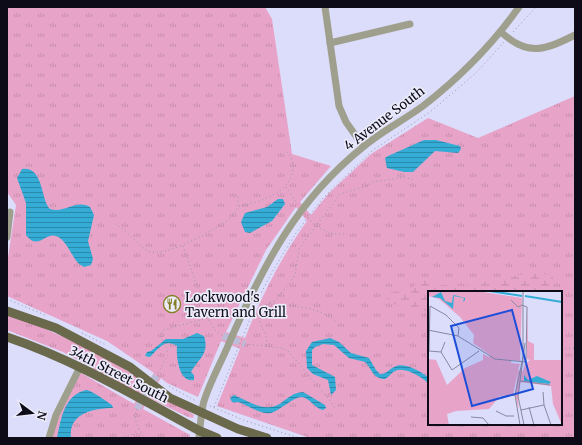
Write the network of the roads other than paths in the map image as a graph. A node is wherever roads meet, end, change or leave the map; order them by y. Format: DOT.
graph roads {
  1 [pos="325,7"];
  2 [pos="519,7"];
  3 [pos="410,24"];
  4 [pos="501,32"];
  5 [pos="575,35"];
  6 [pos="330,43"];
  7 [pos="363,146"];
  8 [pos="10,212"];
  9 [pos="7,237"];
  10 [pos="7,311"];
  11 [pos="7,337"];
  12 [pos="80,367"];
  13 [pos="202,413"];
  14 [pos="199,435"];
  15 [pos="49,438"];
  16 [pos="216,438"];
  17 [pos="267,438"];
  1 -- 6 [label="street"];
  2 -- 4 [label="street, 4 Avenue South"];
  3 -- 6 [label="street"];
  4 -- 5 [label="street"];
  4 -- 7 [label="street, 4 Avenue South"];
  6 -- 7 [label="street"];
  7 -- 13 [label="street, 4 Avenue South"];
  8 -- 9 [label="street"];
  10 -- 13 [label="main road, 34th Street South"];
  11 -- 12 [label="main road, 34th Street South"];
  12 -- 14 [label="main road, 34th Street South"];
  12 -- 15 [label="street"];
  13 -- 14 [label="street, 4 Avenue South"];
  13 -- 17 [label="main road, 34th Street South"];
  14 -- 16 [label="main road, 34th Street South"];
}
